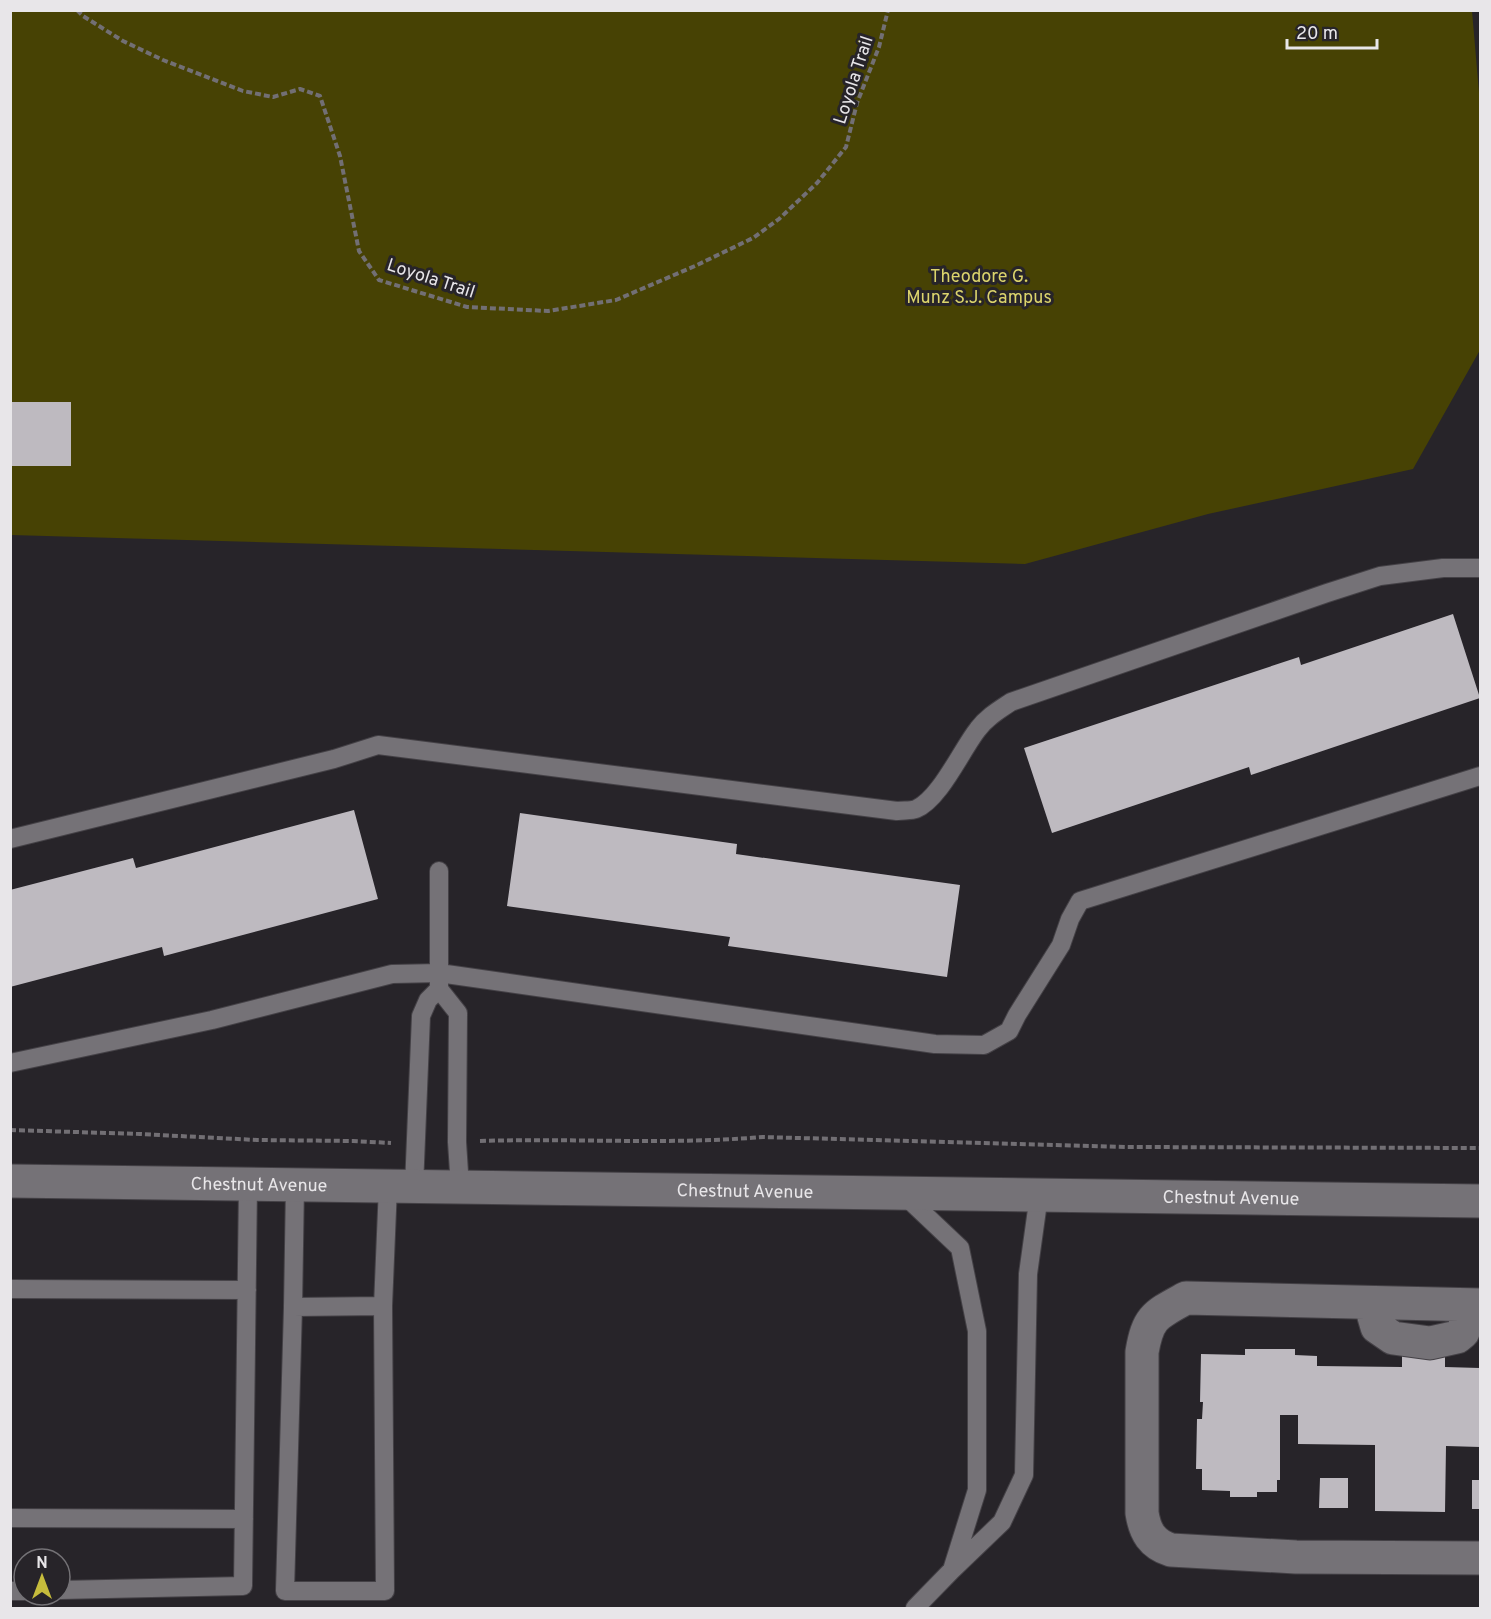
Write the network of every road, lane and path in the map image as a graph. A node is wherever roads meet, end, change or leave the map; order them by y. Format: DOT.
graph roads {
  1 [pos="77,10"];
  2 [pos="888,10"];
  3 [pos="1480,568"];
  4 [pos="1480,776"];
  5 [pos="10,839"];
  6 [pos="439,871"];
  7 [pos="439,981"];
  8 [pos="10,1063"];
  9 [pos="10,1130"];
  10 [pos="457,1142"];
  11 [pos="416,1145"];
  12 [pos="1480,1148"];
  13 [pos="10,1181"];
  14 [pos="248,1184"];
  15 [pos="295,1185"];
  16 [pos="401,1187"];
  17 [pos="460,1187"];
  18 [pos="902,1193"];
  19 [pos="1040,1195"];
  20 [pos="1480,1201"];
  21 [pos="10,1289"];
  22 [pos="247,1290"];
  23 [pos="1476,1305"];
  24 [pos="383,1306"];
  25 [pos="293,1307"];
  26 [pos="10,1518"];
  27 [pos="244,1519"];
  28 [pos="1480,1558"];
  29 [pos="952,1569"];
  30 [pos="72,1590"];
  31 [pos="915,1608"];
  1 -- 2 [label="path, Loyola Trail"];
  3 -- 5 [label="lane"];
  4 -- 7 [label="lane"];
  6 -- 7 [label="lane"];
  7 -- 8 [label="lane"];
  7 -- 10 [label="lane"];
  7 -- 11 [label="lane"];
  9 -- 11 [label="path"];
  10 -- 12 [label="path"];
  10 -- 17 [label="lane"];
  11 -- 16 [label="lane"];
  13 -- 14 [label="street, Chestnut Avenue"];
  14 -- 15 [label="street, Chestnut Avenue"];
  14 -- 22 [label="lane"];
  15 -- 16 [label="street, Chestnut Avenue"];
  15 -- 25 [label="lane"];
  16 -- 17 [label="street, Chestnut Avenue"];
  16 -- 24 [label="lane"];
  17 -- 18 [label="street, Chestnut Avenue"];
  18 -- 19 [label="street, Chestnut Avenue"];
  18 -- 29 [label="lane"];
  19 -- 20 [label="street, Chestnut Avenue"];
  19 -- 29 [label="lane"];
  21 -- 22 [label="lane"];
  22 -- 27 [label="lane"];
  23 -- 28 [label="street"];
  24 -- 25 [label="lane"];
  24 -- 25 [label="lane"];
  26 -- 27 [label="lane"];
  27 -- 30 [label="lane"];
  29 -- 31 [label="lane"];
}
